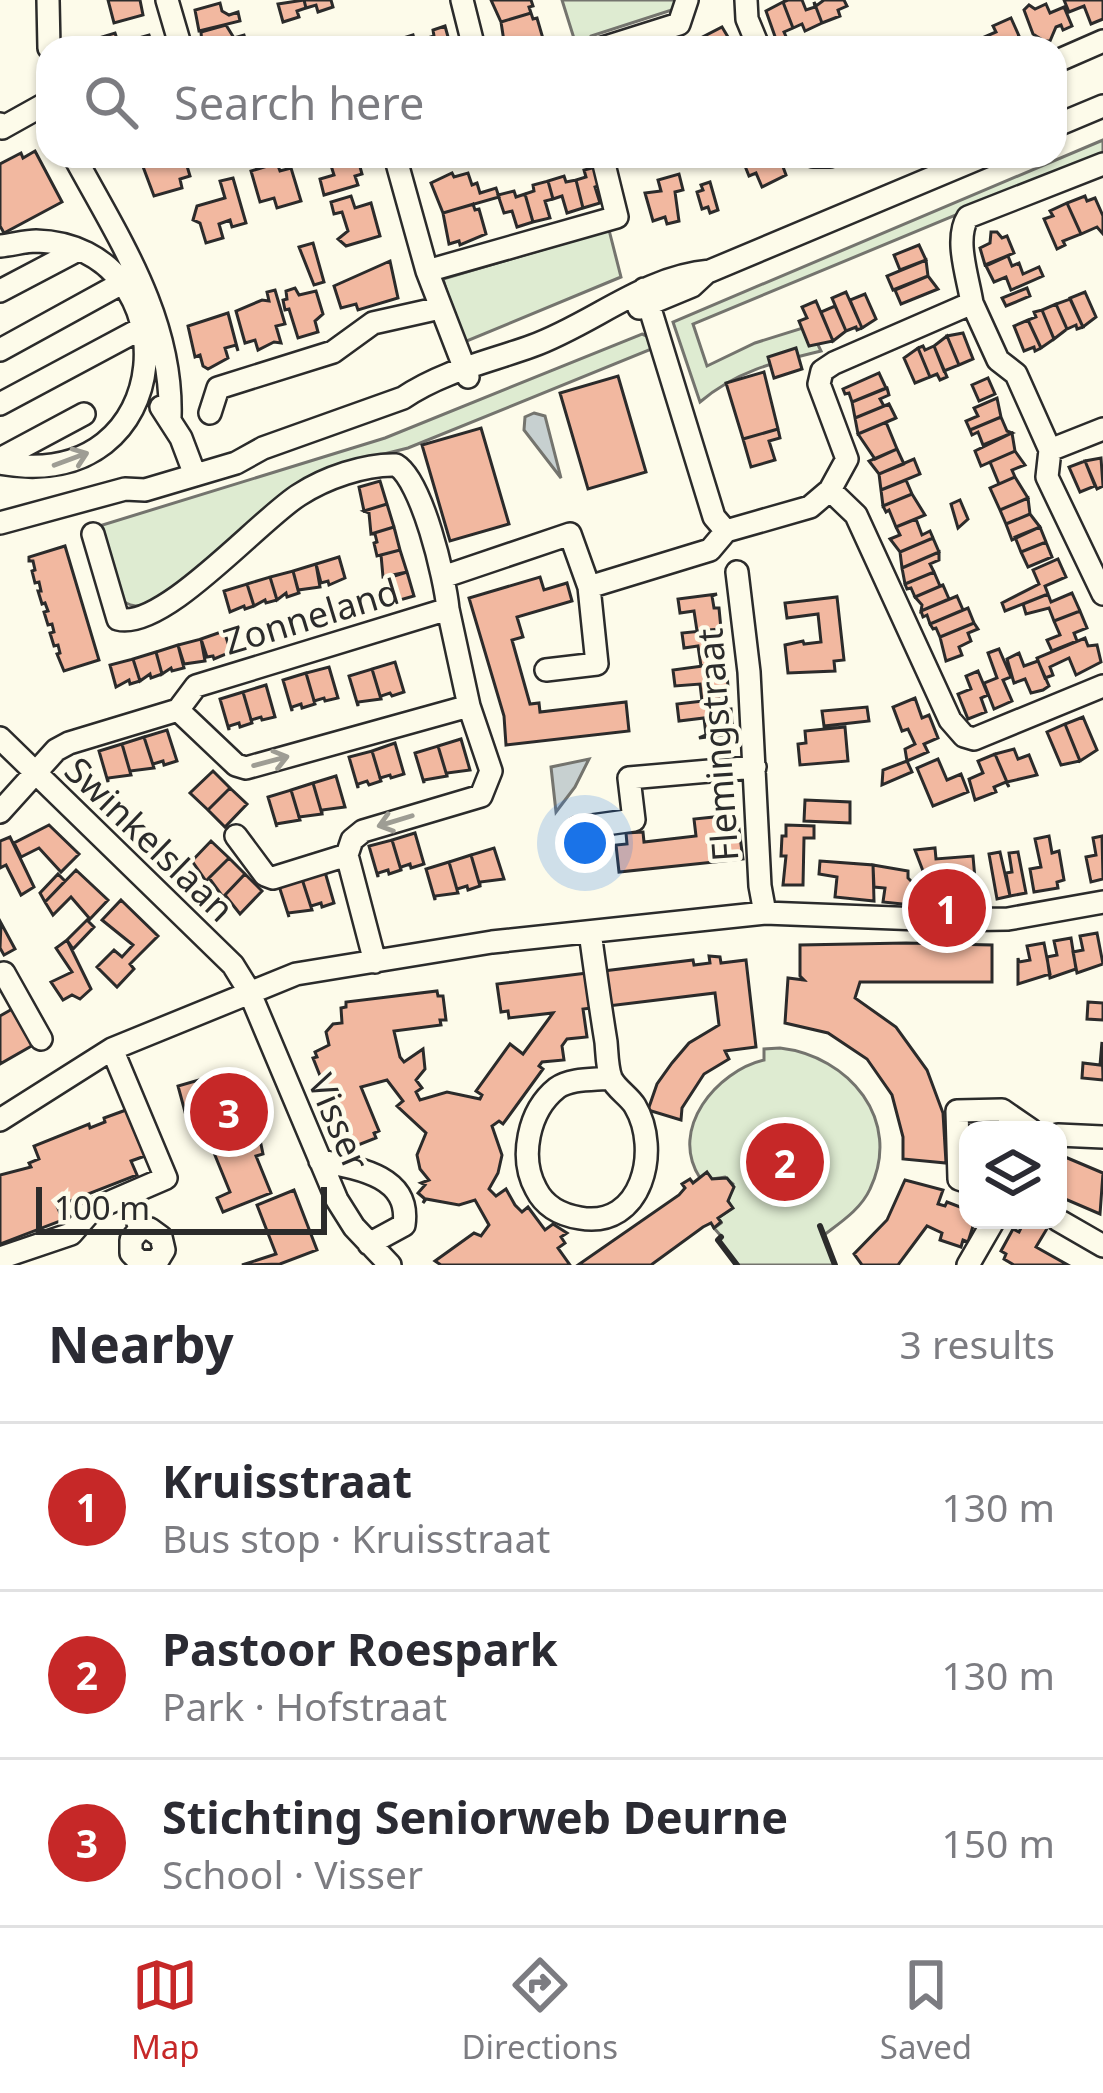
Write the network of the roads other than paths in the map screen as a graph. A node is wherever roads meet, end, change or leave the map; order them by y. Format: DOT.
graph roads {
  1 [pos="48,0"];
  2 [pos="167,0"];
  3 [pos="462,0"];
  4 [pos="687,0"];
  5 [pos="746,0"];
  6 [pos="49,36"];
  7 [pos="178,36"];
  8 [pos="471,36"];
  9 [pos="641,36"];
  10 [pos="754,36"];
  11 [pos="1103,41"];
  12 [pos="1067,57"];
  13 [pos="1103,106"];
  14 [pos="36,110"];
  15 [pos="1067,121"];
  16 [pos="0,124"];
  17 [pos="1103,164"];
  18 [pos="80,168"];
  19 [pos="398,168"];
  20 [pos="605,168"];
  21 [pos="955,168"];
  22 [pos="0,246"];
  23 [pos="78,250"];
  24 [pos="428,272"];
  25 [pos="122,283"];
  26 [pos="0,291"];
  27 [pos="647,297"];
  28 [pos="972,303"];
  29 [pos="440,308"];
  30 [pos="144,327"];
  31 [pos="0,350"];
  32 [pos="467,374"];
  33 [pos="142,387"];
  34 [pos="0,404"];
  35 [pos="210,413"];
  36 [pos="84,414"];
  37 [pos="170,417"];
  38 [pos="128,418"];
  39 [pos="1103,429"];
  40 [pos="1050,450"];
  41 [pos="0,461"];
  42 [pos="193,469"];
  43 [pos="830,490"];
  44 [pos="0,523"];
  45 [pos="726,532"];
  46 [pos="93,534"];
  47 [pos="737,572"];
  48 [pos="443,577"];
  49 [pos="589,587"];
  50 [pos="1103,594"];
  51 [pos="448,609"];
  52 [pos="546,670"];
  53 [pos="1103,686"];
  54 [pos="469,706"];
  55 [pos="178,710"];
  56 [pos="0,738"];
  57 [pos="754,767"];
  58 [pos="37,775"];
  59 [pos="0,812"];
  60 [pos="577,828"];
  61 [pos="236,836"];
  62 [pos="347,855"];
  63 [pos="1103,902"];
  64 [pos="766,914"];
  65 [pos="590,932"];
  66 [pos="375,962"];
  67 [pos="8,971"];
  68 [pos="249,991"];
  69 [pos="41,1039"];
  70 [pos="112,1048"];
  71 [pos="611,1078"];
  72 [pos="0,1120"];
  73 [pos="1017,1121"];
  74 [pos="1067,1135"];
  75 [pos="1103,1137"];
  76 [pos="320,1161"];
  77 [pos="959,1178"];
  78 [pos="129,1194"];
  79 [pos="1067,1225"];
  80 [pos="140,1229"];
  81 [pos="989,1229"];
  82 [pos="1103,1246"];
  83 [pos="374,1256"];
  84 [pos="0,1258"];
  85 [pos="968,1265"];
  1 -- 6 [label="street"];
  2 -- 7 [label="street"];
  3 -- 8 [label="street"];
  4 -- 9 [label="street"];
  5 -- 10 [label="street"];
  11 -- 12 [label="street"];
  13 -- 15 [label="street"];
  14 -- 16 [label="street"];
  17 -- 28 [label="street"];
  18 -- 37 [label="street"];
  19 -- 24 [label="street"];
  20 -- 24 [label="street"];
  21 -- 27 [label="street"];
  22 -- 23 [label="street"];
  23 -- 25 [label="street"];
  23 -- 26 [label="street"];
  24 -- 29 [label="street"];
  25 -- 30 [label="street"];
  25 -- 31 [label="street"];
  27 -- 32 [label="street"];
  27 -- 45 [label="street"];
  28 -- 40 [label="street"];
  28 -- 43 [label="street"];
  29 -- 32 [label="street"];
  29 -- 35 [label="street"];
  30 -- 33 [label="street"];
  30 -- 34 [label="street"];
  32 -- 42 [label="street"];
  33 -- 37 [label="street"];
  33 -- 38 [label="street"];
  36 -- 41 [label="street"];
  37 -- 38 [label="street"];
  37 -- 42 [label="street"];
  41 -- 38 [label="street, one-way"];
  39 -- 40 [label="street"];
  40 -- 50 [label="street"];
  42 -- 44 [label="street"];
  43 -- 45 [label="street"];
  43 -- 53 [label="street"];
  45 -- 49 [label="street"];
  46 -- 48 [label="street"];
  47 -- 57 [label="street, Flemingstraat"];
  48 -- 49 [label="street"];
  48 -- 51 [label="street"];
  49 -- 52 [label="street"];
  51 -- 54 [label="street, Zonneland"];
  51 -- 55 [label="street, Zonneland"];
  55 -- 54 [label="street, one-way"];
  54 -- 62 [label="street, Zonneland, one-way"];
  55 -- 58 [label="street, Zonneland"];
  56 -- 58 [label="street, Swinkelslaan"];
  57 -- 60 [label="street"];
  57 -- 64 [label="street, Flemingstraat"];
  58 -- 59 [label="street, Zonneland"];
  58 -- 68 [label="street, Swinkelslaan"];
  61 -- 62 [label="street, Zonneland"];
  62 -- 66 [label="street"];
  63 -- 64 [label="street"];
  64 -- 65 [label="street"];
  65 -- 66 [label="street"];
  65 -- 71 [label="street"];
  66 -- 68 [label="street"];
  67 -- 69 [label="street"];
  68 -- 70 [label="street"];
  68 -- 76 [label="street, Visser"];
  70 -- 72 [label="street"];
  70 -- 78 [label="street"];
  71 -- 71 [label="street"];
  73 -- 77 [label="street"];
  74 -- 75 [label="street"];
  76 -- 83 [label="street, Visser"];
  76 -- 83 [label="street"];
  78 -- 80 [label="street"];
  78 -- 84 [label="street"];
  79 -- 82 [label="street"];
  81 -- 85 [label="street"];
}
